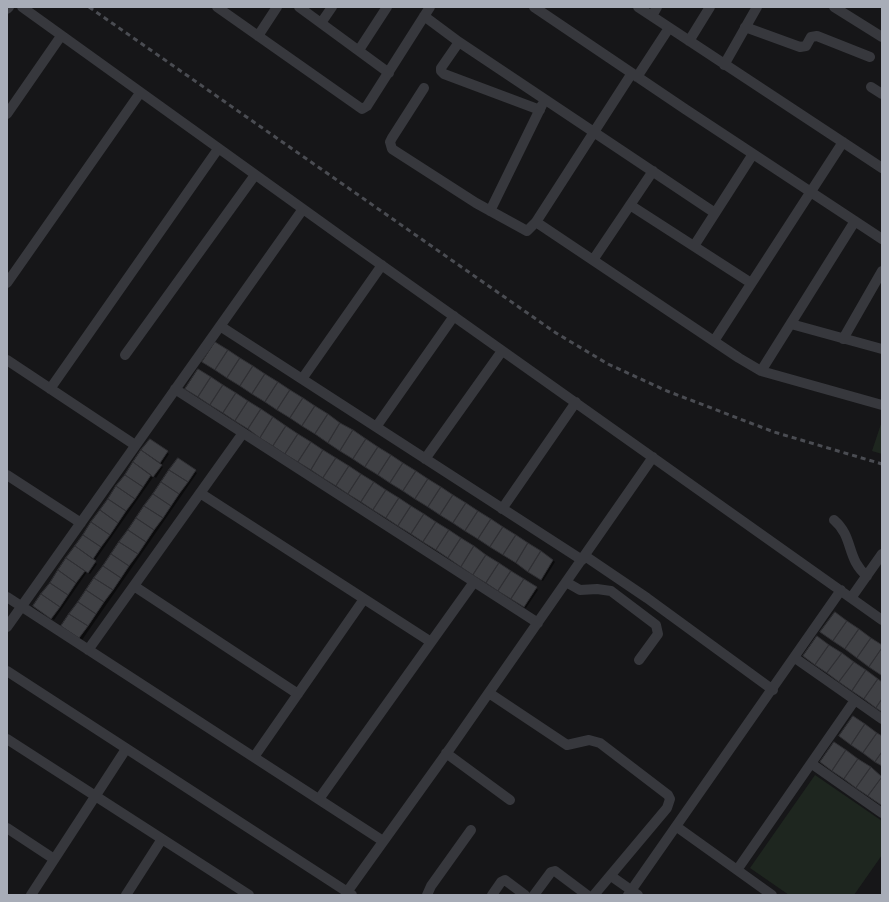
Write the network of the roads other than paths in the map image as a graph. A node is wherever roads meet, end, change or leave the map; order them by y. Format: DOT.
graph roads {
  1 [pos="22,7"];
  2 [pos="218,7"];
  3 [pos="277,7"];
  4 [pos="299,7"];
  5 [pos="332,7"];
  6 [pos="387,7"];
  7 [pos="430,7"];
  8 [pos="534,7"];
  9 [pos="638,7"];
  10 [pos="657,7"];
  11 [pos="710,7"];
  12 [pos="757,7"];
  13 [pos="834,7"];
  14 [pos="847,10"];
  15 [pos="424,16"];
  16 [pos="652,16"];
  17 [pos="321,23"];
  18 [pos="745,27"];
  19 [pos="669,28"];
  20 [pos="61,36"];
  21 [pos="258,36"];
  22 [pos="882,37"];
  23 [pos="689,41"];
  24 [pos="459,42"];
  25 [pos="358,50"];
  26 [pos="870,57"];
  27 [pos="724,65"];
  28 [pos="389,73"];
  29 [pos="634,75"];
  30 [pos="870,87"];
  31 [pos="424,88"];
  32 [pos="140,93"];
  33 [pos="882,94"];
  34 [pos="545,99"];
  35 [pos="540,110"];
  36 [pos="7,114"];
  37 [pos="594,132"];
  38 [pos="842,142"];
  39 [pos="218,149"];
  40 [pos="753,154"];
  41 [pos="882,168"];
  42 [pos="653,171"];
  43 [pos="254,174"];
  44 [pos="810,192"];
  45 [pos="630,204"];
  46 [pos="303,209"];
  47 [pos="490,211"];
  48 [pos="715,213"];
  49 [pos="855,221"];
  50 [pos="536,222"];
  51 [pos="882,239"];
  52 [pos="694,246"];
  53 [pos="593,260"];
  54 [pos="382,266"];
  55 [pos="882,271"];
  56 [pos="7,283"];
  57 [pos="751,284"];
  58 [pos="454,316"];
  59 [pos="790,324"];
  60 [pos="220,326"];
  61 [pos="843,339"];
  62 [pos="714,341"];
  63 [pos="882,349"];
  64 [pos="502,351"];
  65 [pos="125,355"];
  66 [pos="7,360"];
  67 [pos="761,371"];
  68 [pos="302,379"];
  69 [pos="50,389"];
  70 [pos="175,389"];
  71 [pos="576,402"];
  72 [pos="882,405"];
  73 [pos="376,427"];
  74 [pos="244,433"];
  75 [pos="135,445"];
  76 [pos="653,457"];
  77 [pos="425,459"];
  78 [pos="7,475"];
  79 [pos="200,494"];
  80 [pos="502,509"];
  81 [pos="834,520"];
  82 [pos="81,523"];
  83 [pos="882,554"];
  84 [pos="583,558"];
  85 [pos="867,576"];
  86 [pos="474,582"];
  87 [pos="566,582"];
  88 [pos="134,586"];
  89 [pos="841,590"];
  90 [pos="7,597"];
  91 [pos="851,598"];
  92 [pos="364,599"];
  93 [pos="21,607"];
  94 [pos="882,620"];
  95 [pos="538,623"];
  96 [pos="7,627"];
  97 [pos="431,642"];
  98 [pos="88,650"];
  99 [pos="795,658"];
  100 [pos="639,660"];
  101 [pos="7,671"];
  102 [pos="773,690"];
  103 [pos="489,692"];
  104 [pos="298,694"];
  105 [pos="855,700"];
  106 [pos="882,720"];
  107 [pos="7,738"];
  108 [pos="126,749"];
  109 [pos="446,753"];
  110 [pos="254,757"];
  111 [pos="812,764"];
  112 [pos="96,795"];
  113 [pos="319,800"];
  114 [pos="510,800"];
  115 [pos="882,813"];
  116 [pos="677,827"];
  117 [pos="7,828"];
  118 [pos="471,830"];
  119 [pos="162,839"];
  120 [pos="383,841"];
  121 [pos="54,860"];
  122 [pos="737,870"];
  123 [pos="611,876"];
  124 [pos="349,893"];
  125 [pos="633,894"];
  126 [pos="31,895"];
  127 [pos="126,895"];
  128 [pos="249,895"];
  129 [pos="427,895"];
  130 [pos="492,895"];
  131 [pos="525,895"];
  132 [pos="534,895"];
  133 [pos="587,895"];
  134 [pos="594,895"];
  135 [pos="772,895"];
  1 -- 20 [label="street"];
  2 -- 21 [label="street"];
  3 -- 21 [label="street"];
  4 -- 17 [label="street"];
  5 -- 17 [label="street"];
  6 -- 25 [label="street"];
  7 -- 15 [label="street"];
  8 -- 29 [label="street"];
  9 -- 16 [label="street"];
  10 -- 16 [label="street"];
  11 -- 23 [label="street"];
  12 -- 18 [label="street"];
  13 -- 14 [label="street"];
  14 -- 22 [label="street"];
  15 -- 24 [label="street"];
  15 -- 28 [label="street"];
  16 -- 19 [label="street"];
  17 -- 25 [label="street"];
  18 -- 26 [label="street"];
  18 -- 27 [label="street"];
  19 -- 23 [label="street"];
  19 -- 29 [label="street"];
  20 -- 32 [label="street"];
  20 -- 36 [label="street"];
  21 -- 28 [label="street"];
  23 -- 27 [label="street"];
  24 -- 34 [label="street"];
  24 -- 35 [label="street"];
  25 -- 28 [label="street"];
  27 -- 38 [label="street"];
  29 -- 37 [label="street"];
  29 -- 40 [label="street"];
  30 -- 33 [label="street"];
  31 -- 47 [label="street"];
  32 -- 39 [label="street"];
  32 -- 56 [label="street"];
  34 -- 35 [label="street"];
  34 -- 37 [label="street"];
  35 -- 47 [label="street"];
  37 -- 42 [label="street"];
  37 -- 50 [label="street"];
  38 -- 41 [label="street"];
  38 -- 44 [label="street"];
  39 -- 43 [label="street"];
  39 -- 69 [label="street"];
  40 -- 44 [label="street"];
  40 -- 48 [label="street"];
  42 -- 45 [label="street"];
  42 -- 48 [label="street"];
  43 -- 46 [label="street"];
  43 -- 65 [label="street"];
  44 -- 49 [label="street"];
  44 -- 57 [label="street"];
  45 -- 52 [label="street"];
  45 -- 53 [label="street"];
  46 -- 54 [label="street"];
  46 -- 60 [label="street"];
  47 -- 50 [label="street"];
  48 -- 52 [label="street"];
  49 -- 51 [label="street"];
  49 -- 59 [label="street"];
  50 -- 53 [label="street"];
  52 -- 57 [label="street"];
  53 -- 62 [label="street"];
  54 -- 58 [label="street"];
  54 -- 68 [label="street"];
  55 -- 61 [label="street"];
  57 -- 62 [label="street"];
  58 -- 64 [label="street"];
  58 -- 73 [label="street"];
  59 -- 61 [label="street"];
  59 -- 67 [label="street"];
  60 -- 68 [label="street"];
  60 -- 70 [label="street"];
  61 -- 63 [label="street"];
  62 -- 67 [label="street"];
  64 -- 71 [label="street"];
  64 -- 77 [label="street"];
  66 -- 69 [label="street"];
  67 -- 72 [label="street"];
  68 -- 73 [label="street"];
  69 -- 75 [label="street"];
  70 -- 74 [label="street"];
  70 -- 75 [label="street"];
  71 -- 76 [label="street"];
  71 -- 80 [label="street"];
  73 -- 77 [label="street"];
  74 -- 79 [label="street"];
  74 -- 86 [label="street"];
  75 -- 82 [label="street"];
  76 -- 84 [label="street"];
  76 -- 89 [label="street"];
  77 -- 80 [label="street"];
  78 -- 82 [label="street"];
  79 -- 88 [label="street"];
  79 -- 92 [label="street"];
  80 -- 84 [label="street"];
  81 -- 85 [label="street"];
  82 -- 93 [label="street"];
  83 -- 85 [label="street"];
  84 -- 87 [label="street"];
  84 -- 102 [label="street"];
  85 -- 91 [label="street"];
  86 -- 95 [label="street"];
  86 -- 97 [label="street"];
  87 -- 95 [label="street"];
  87 -- 100 [label="street"];
  88 -- 98 [label="street"];
  88 -- 104 [label="street"];
  89 -- 91 [label="street"];
  89 -- 99 [label="street"];
  90 -- 93 [label="street"];
  91 -- 94 [label="street"];
  92 -- 97 [label="street"];
  92 -- 104 [label="street"];
  93 -- 96 [label="street"];
  93 -- 98 [label="street"];
  95 -- 103 [label="street"];
  97 -- 113 [label="street"];
  98 -- 110 [label="street"];
  99 -- 102 [label="street"];
  99 -- 105 [label="street"];
  101 -- 108 [label="street"];
  102 -- 116 [label="street"];
  103 -- 109 [label="street"];
  103 -- 123 [label="street"];
  104 -- 110 [label="street"];
  105 -- 106 [label="street"];
  105 -- 111 [label="street"];
  107 -- 112 [label="street"];
  108 -- 112 [label="street"];
  108 -- 124 [label="street"];
  109 -- 114 [label="street"];
  109 -- 120 [label="street"];
  110 -- 113 [label="street"];
  111 -- 115 [label="street"];
  111 -- 122 [label="street"];
  112 -- 119 [label="street"];
  112 -- 121 [label="street"];
  113 -- 120 [label="street"];
  116 -- 122 [label="street"];
  116 -- 125 [label="street"];
  117 -- 121 [label="street"];
  118 -- 129 [label="street"];
  119 -- 127 [label="street"];
  119 -- 128 [label="street"];
  120 -- 124 [label="street"];
  121 -- 126 [label="street"];
  122 -- 135 [label="street"];
  123 -- 125 [label="street"];
  123 -- 134 [label="street"];
  130 -- 131 [label="street"];
  132 -- 133 [label="street"];
}
